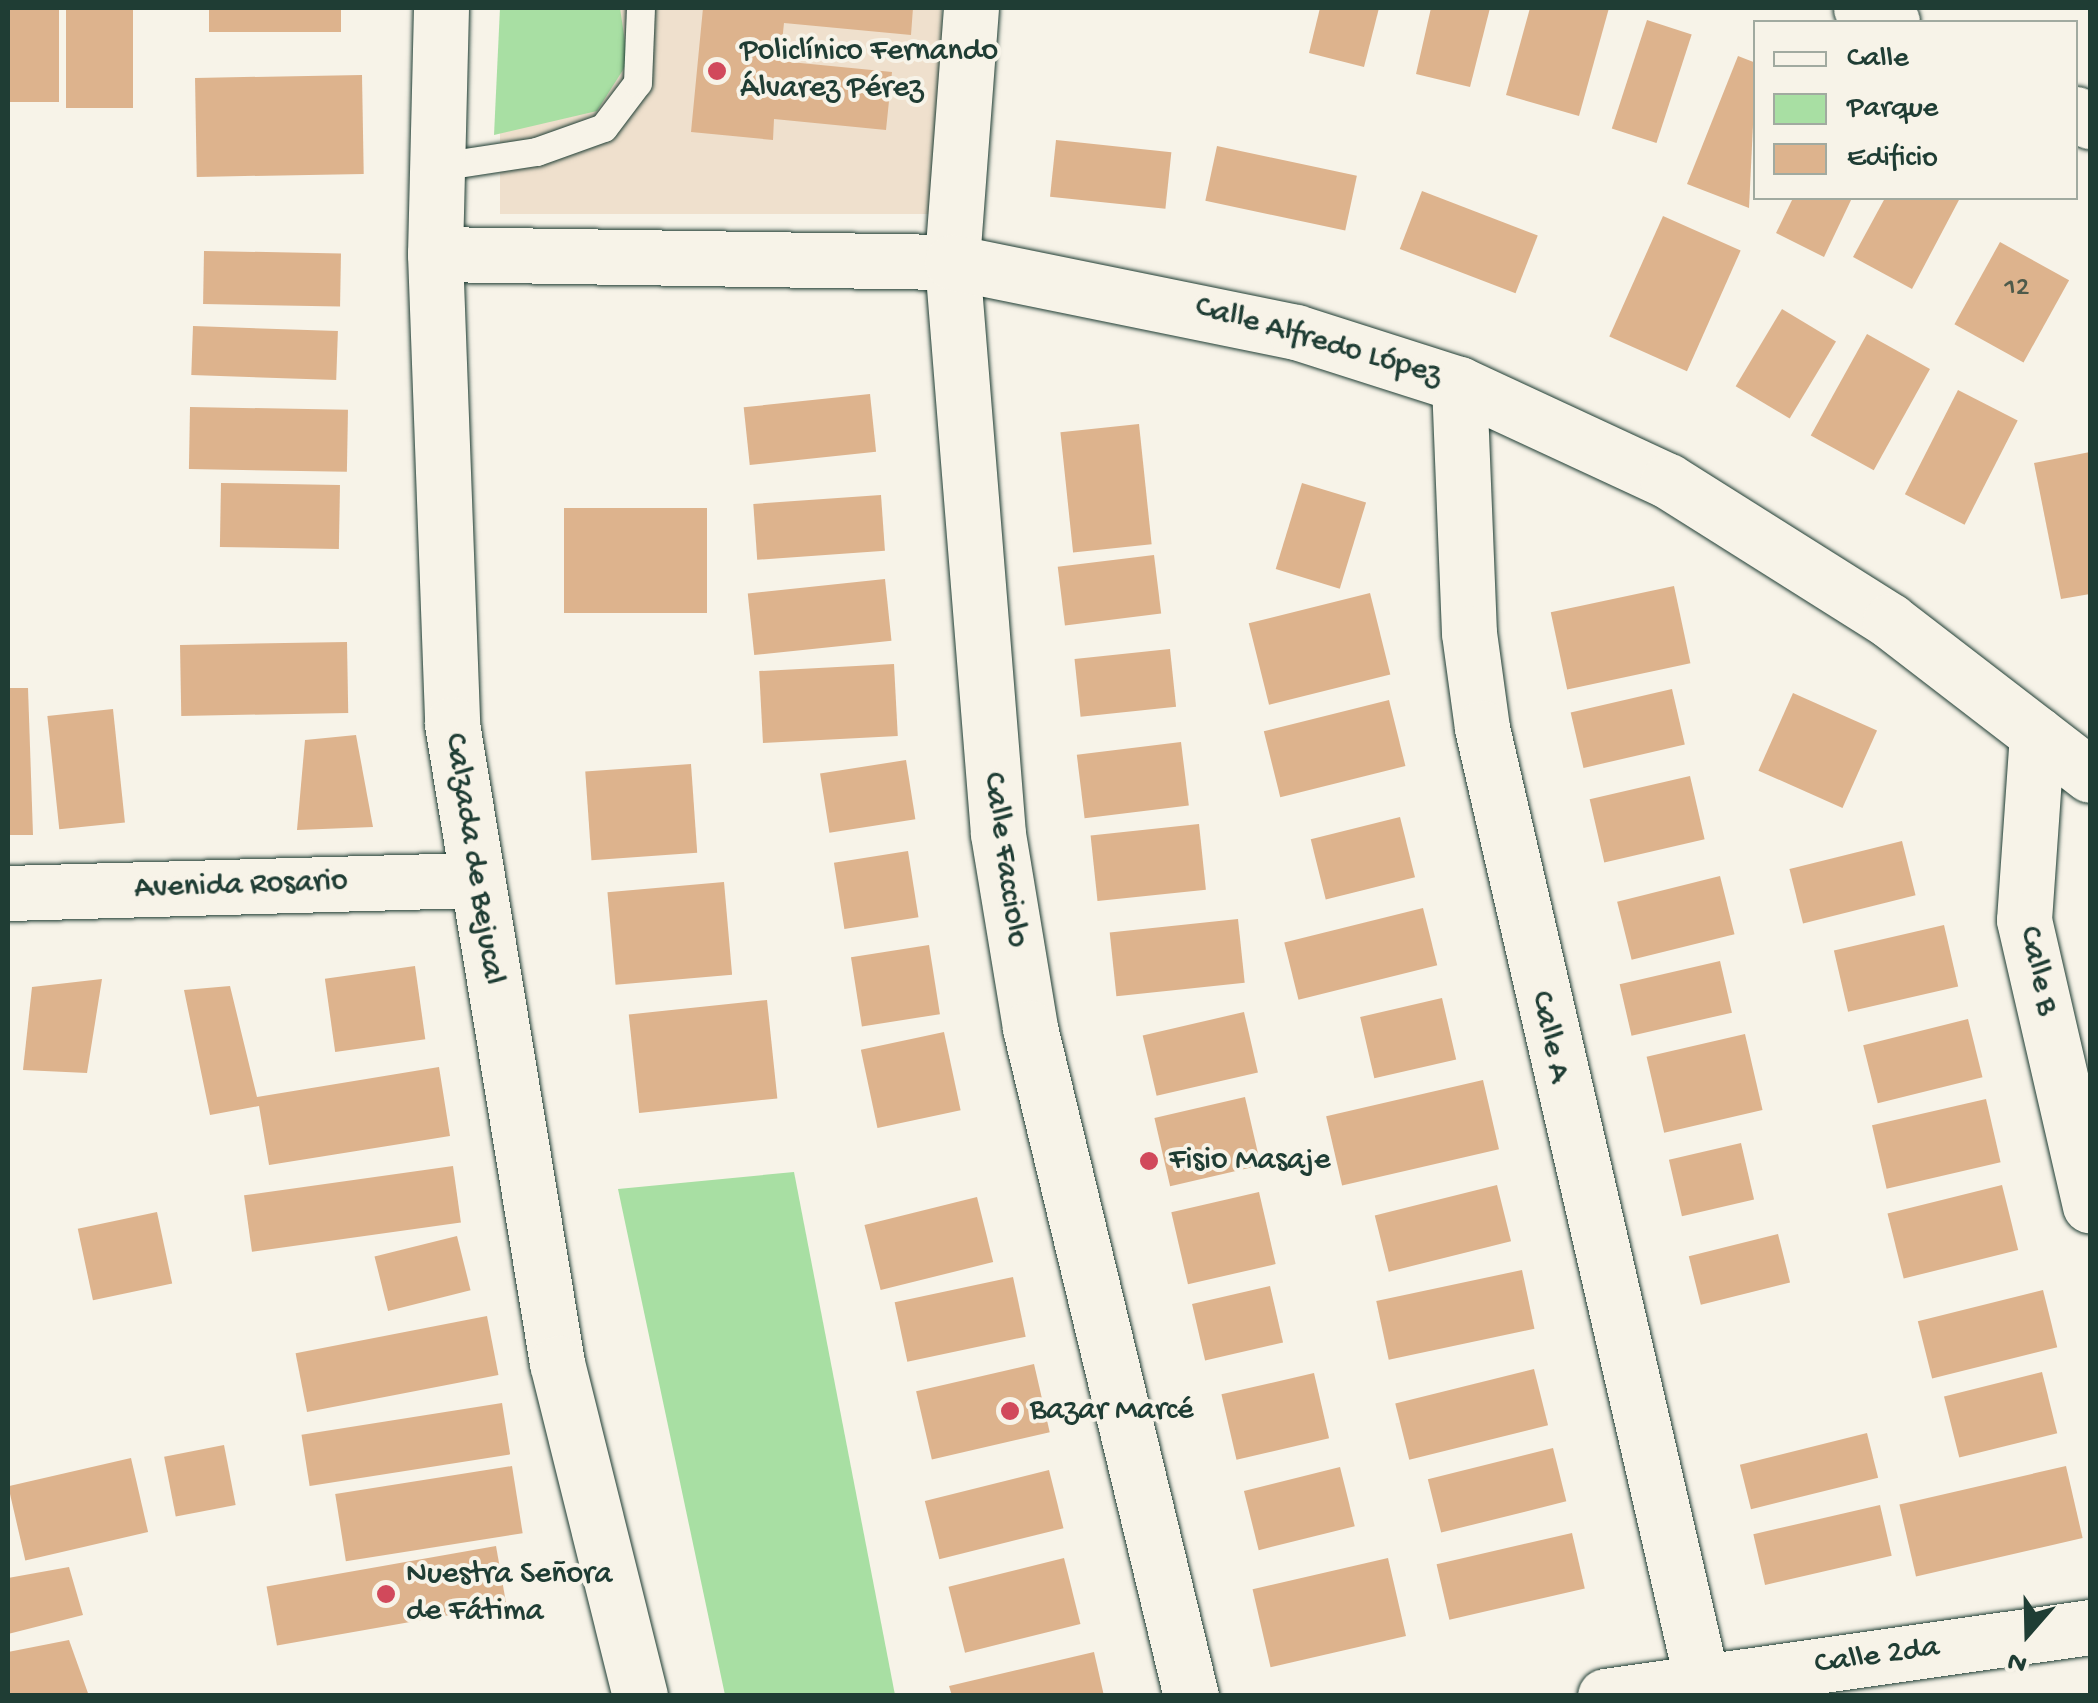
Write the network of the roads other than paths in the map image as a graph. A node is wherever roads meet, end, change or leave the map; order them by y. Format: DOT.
graph roads {
  1 [pos="441,8"];
  2 [pos="642,8"];
  3 [pos="971,8"];
  4 [pos="1862,8"];
  5 [pos="1888,20"];
  6 [pos="439,167"];
  7 [pos="435,254"];
  8 [pos="952,262"];
  9 [pos="1459,384"];
  10 [pos="2037,734"];
  11 [pos="2090,775"];
  12 [pos="474,880"];
  13 [pos="8,893"];
  14 [pos="2090,1205"];
  15 [pos="2090,1627"];
  16 [pos="1702,1682"];
  17 [pos="640,1696"];
  18 [pos="1191,1696"];
  19 [pos="1605,1696"];
  1 -- 6 [label="street, Calzada de Bejucal"];
  2 -- 6 [label="lane"];
  3 -- 8 [label="street, Calle Facciolo"];
  4 -- 5 [label="street"];
  6 -- 7 [label="street, Calzada de Bejucal"];
  7 -- 8 [label="street, Calle Alfredo López"];
  7 -- 12 [label="street, Calzada de Bejucal"];
  8 -- 9 [label="street, Calle Alfredo López"];
  8 -- 18 [label="street, Calle Facciolo"];
  9 -- 10 [label="street, Calle Alfredo López"];
  9 -- 16 [label="street, Calle A"];
  10 -- 11 [label="street, Calle Alfredo López"];
  10 -- 14 [label="street, Calle B"];
  12 -- 13 [label="street, Avenida Rosario"];
  12 -- 17 [label="street, Calzada de Bejucal"];
  15 -- 16 [label="street, Calle 2da"];
  16 -- 19 [label="street, Calle 2da"];
}
